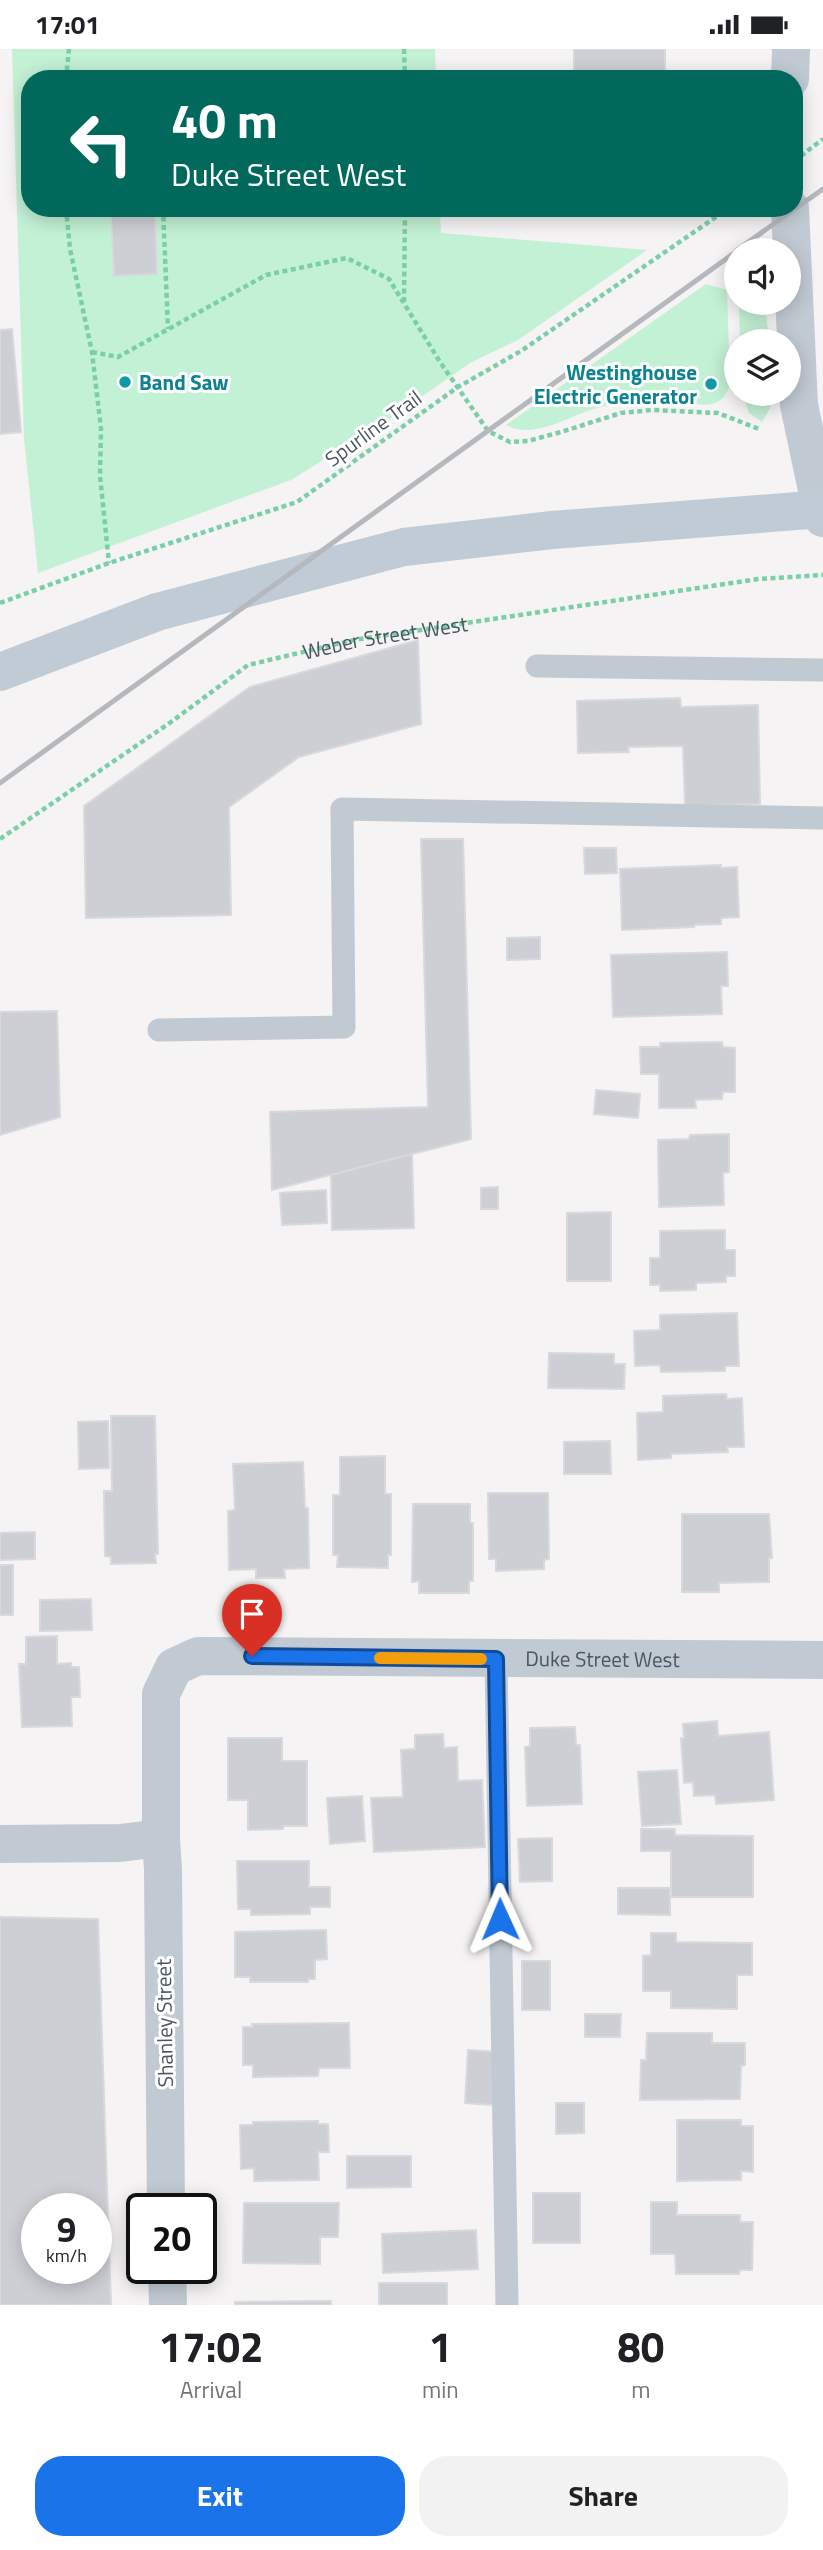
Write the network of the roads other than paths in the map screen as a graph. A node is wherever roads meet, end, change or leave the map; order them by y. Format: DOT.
graph roads {
  1 [pos="791,49"];
  2 [pos="790,70"];
  3 [pos="790,217"];
  4 [pos="823,512"];
  5 [pos="537,666"];
  6 [pos="823,670"];
  7 [pos="0,672"];
  8 [pos="823,818"];
  9 [pos="159,1030"];
  10 [pos="496,1659"];
  11 [pos="823,1660"];
  12 [pos="160,1837"];
  13 [pos="0,1844"];
  14 [pos="166,2193"];
  15 [pos="167,2284"];
  16 [pos="167,2305"];
  17 [pos="507,2305"];
  1 -- 2 [label="street"];
  3 -- 4 [label="street"];
  4 -- 7 [label="main road"];
  5 -- 6 [label="lane"];
  8 -- 9 [label="lane"];
  10 -- 11 [label="street, Duke Street West"];
  10 -- 12 [label="street, Duke Street West"];
  10 -- 17 [label="lane"];
  12 -- 13 [label="street"];
  12 -- 14 [label="street, Shanley Street"];
  15 -- 16 [label="street"];
}
